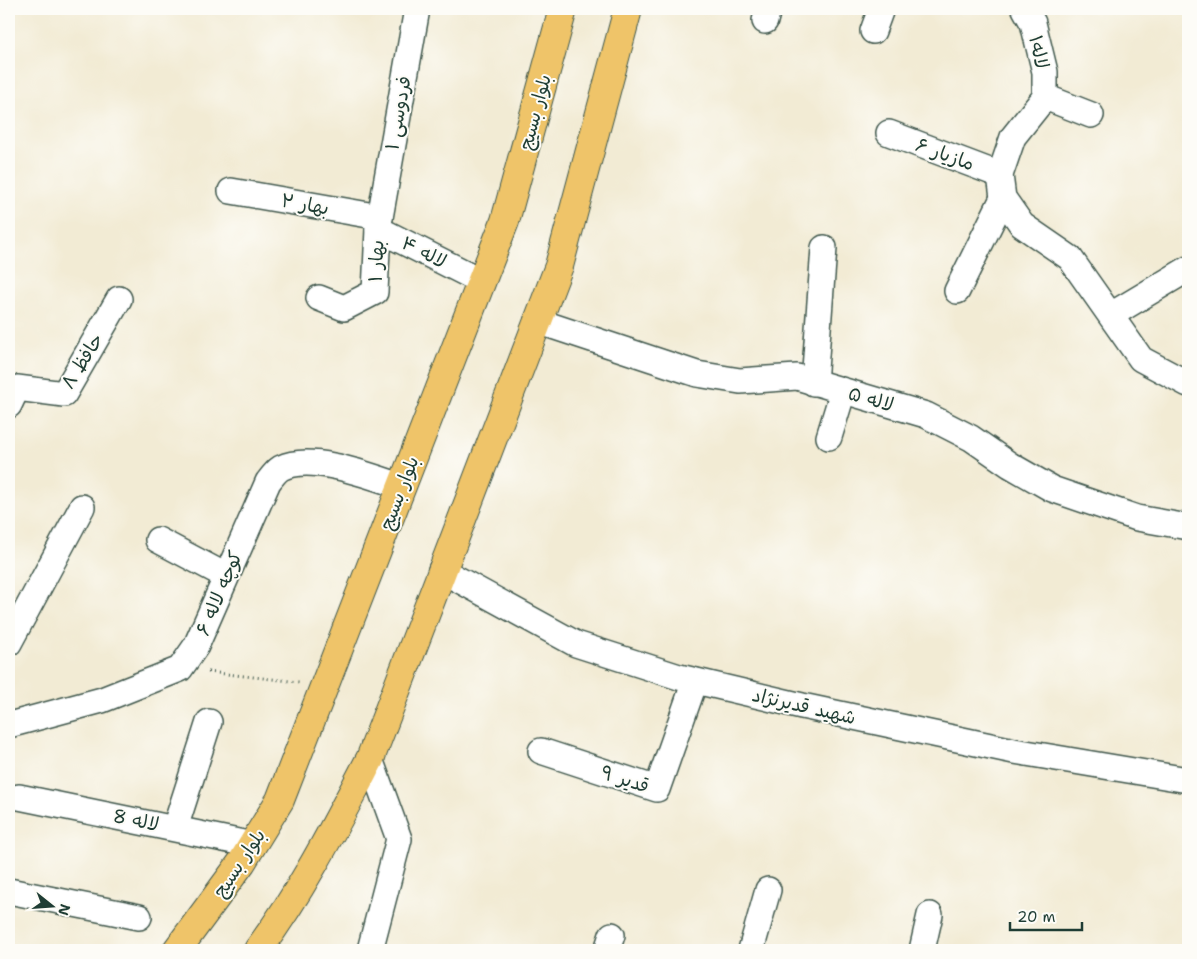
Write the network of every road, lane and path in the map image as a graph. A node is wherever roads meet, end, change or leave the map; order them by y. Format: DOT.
graph roads {
  1 [pos="417,9"];
  2 [pos="563,9"];
  3 [pos="1025,9"];
  4 [pos="630,13"];
  5 [pos="1045,97"];
  6 [pos="1091,115"];
  7 [pos="889,133"];
  8 [pos="1002,186"];
  9 [pos="231,191"];
  10 [pos="379,223"];
  11 [pos="824,248"];
  12 [pos="1188,269"];
  13 [pos="482,281"];
  14 [pos="957,291"];
  15 [pos="319,298"];
  16 [pos="119,300"];
  17 [pos="1111,315"];
  18 [pos="537,321"];
  19 [pos="814,383"];
  20 [pos="1188,384"];
  21 [pos="843,391"];
  22 [pos="9,404"];
  23 [pos="829,437"];
  24 [pos="401,486"];
  25 [pos="82,507"];
  26 [pos="1188,527"];
  27 [pos="158,540"];
  28 [pos="441,570"];
  29 [pos="226,576"];
  30 [pos="9,643"];
  31 [pos="180,668"];
  32 [pos="695,681"];
  33 [pos="324,685"];
  34 [pos="209,722"];
  35 [pos="9,725"];
  36 [pos="542,751"];
  37 [pos="370,759"];
  38 [pos="1188,780"];
  39 [pos="19,796"];
  40 [pos="175,828"];
  41 [pos="253,845"];
  42 [pos="768,890"];
  43 [pos="9,891"];
  44 [pos="930,915"];
  45 [pos="140,917"];
  46 [pos="177,950"];
  47 [pos="258,950"];
  48 [pos="370,950"];
  49 [pos="751,950"];
  50 [pos="922,950"];
  1 -- 10 [label="street, فردوسی ۱"];
  2 -- 13 [label="main road, بلوار بسیج"];
  3 -- 5 [label="street, لاله۱"];
  4 -- 18 [label="main road"];
  5 -- 6 [label="street"];
  5 -- 8 [label="street"];
  7 -- 8 [label="street, مازیار ۶"];
  8 -- 14 [label="street"];
  8 -- 17 [label="street"];
  9 -- 10 [label="street, بهار ۲"];
  10 -- 13 [label="street, لاله ۴"];
  10 -- 15 [label="street, بهار ۱"];
  11 -- 19 [label="street"];
  12 -- 17 [label="street"];
  13 -- 24 [label="main road, بلوار بسیج"];
  16 -- 22 [label="street, حافظ ۸"];
  17 -- 20 [label="street"];
  18 -- 19 [label="street, لاله ۵"];
  18 -- 28 [label="main road"];
  19 -- 21 [label="street, لاله ۵"];
  21 -- 23 [label="street"];
  21 -- 26 [label="street, لاله ۵"];
  24 -- 29 [label="street, کوچه لاله ۶"];
  24 -- 33 [label="main road, بلوار بسیج"];
  25 -- 30 [label="street"];
  27 -- 29 [label="street"];
  28 -- 32 [label="street, شهید قدیرنژاد"];
  28 -- 37 [label="main road"];
  29 -- 31 [label="street, کوچه لاله ۶"];
  31 -- 33 [label="path"];
  31 -- 35 [label="street"];
  32 -- 36 [label="street, قدیر ۹"];
  32 -- 38 [label="street, شهید قدیرنژاد"];
  33 -- 41 [label="main road, بلوار بسیج"];
  34 -- 40 [label="street"];
  37 -- 47 [label="main road"];
  37 -- 48 [label="street"];
  39 -- 40 [label="street, لاله 8"];
  40 -- 41 [label="street, لاله 8"];
  41 -- 46 [label="main road, بلوار بسیج"];
  42 -- 49 [label="street"];
  43 -- 45 [label="street"];
  44 -- 50 [label="street"];
}
